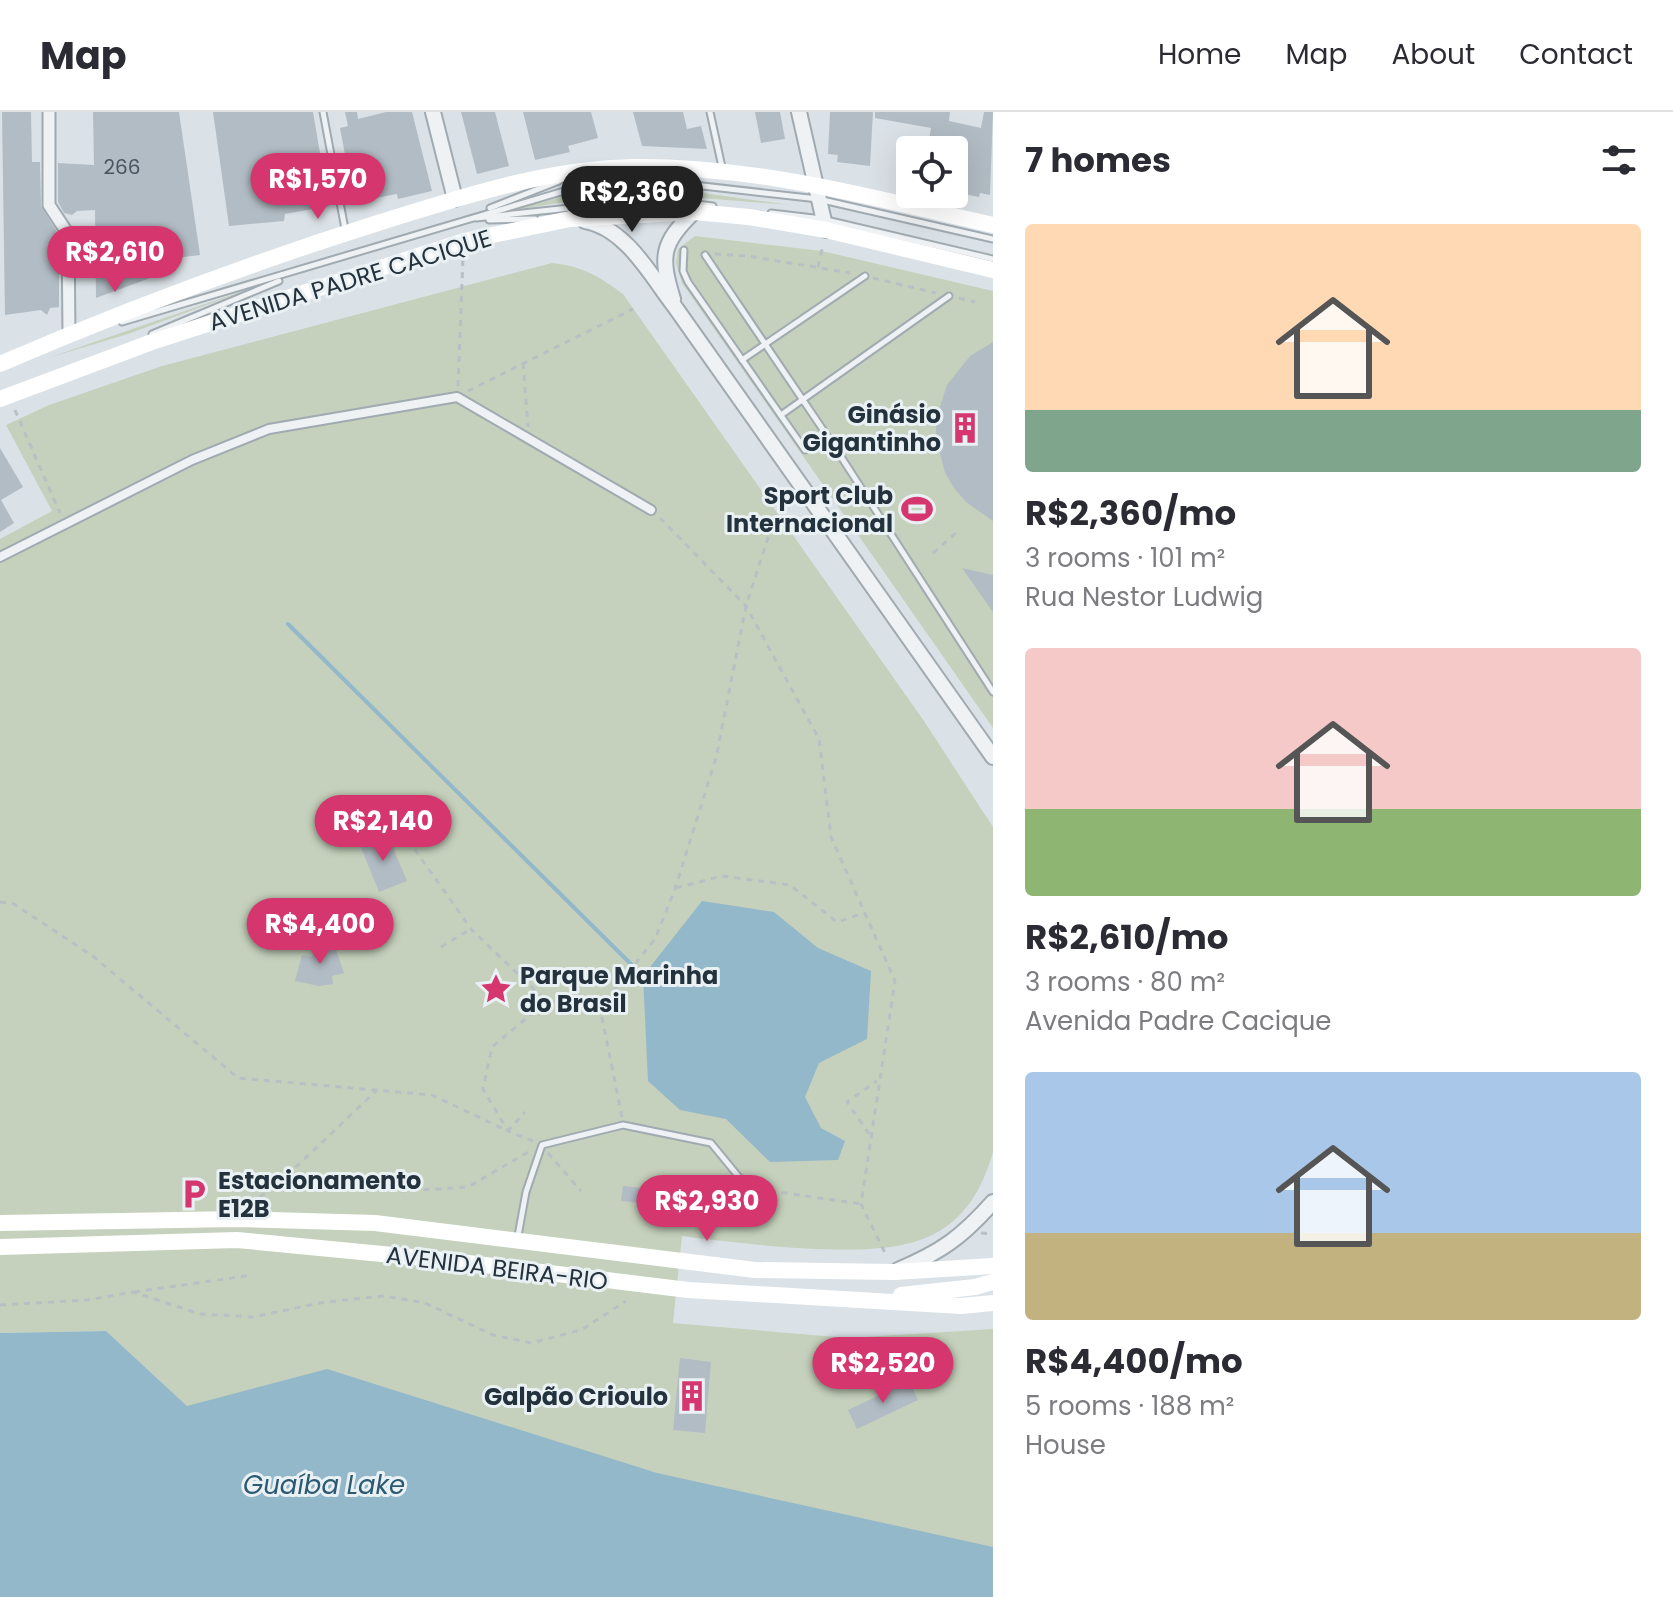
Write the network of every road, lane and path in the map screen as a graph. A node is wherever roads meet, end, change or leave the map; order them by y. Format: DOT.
graph roads {
  1 [pos="49,112"];
  2 [pos="323,112"];
  3 [pos="433,112"];
  4 [pos="710,112"];
  5 [pos="799,112"];
  6 [pos="723,172"];
  7 [pos="578,174"];
  8 [pos="816,191"];
  9 [pos="455,199"];
  10 [pos="694,212"];
  11 [pos="570,219"];
  12 [pos="460,221"];
  13 [pos="824,224"];
  14 [pos="993,225"];
  15 [pos="345,234"];
  16 [pos="993,239"];
  17 [pos="464,241"];
  18 [pos="684,250"];
  19 [pos="705,255"];
  20 [pos="993,259"];
  21 [pos="818,267"];
  22 [pos="993,270"];
  23 [pos="302,271"];
  24 [pos="865,276"];
  25 [pos="949,296"];
  26 [pos="975,302"];
  27 [pos="675,307"];
  28 [pos="633,309"];
  29 [pos="69,334"];
  30 [pos="52,342"];
  31 [pos="765,345"];
  32 [pos="742,360"];
  33 [pos="523,363"];
  34 [pos="0,364"];
  35 [pos="457,397"];
  36 [pos="3,398"];
  37 [pos="803,399"];
  38 [pos="781,415"];
  39 [pos="529,436"];
  40 [pos="805,450"];
  41 [pos="805,491"];
  42 [pos="651,510"];
  43 [pos="65,524"];
  44 [pos="957,532"];
  45 [pos="933,553"];
  46 [pos="0,557"];
  47 [pos="746,606"];
  48 [pos="993,692"];
  49 [pos="993,757"];
  50 [pos="394,820"];
  51 [pos="675,889"];
  52 [pos="0,902"];
  53 [pos="864,913"];
  54 [pos="471,929"];
  55 [pos="441,947"];
  56 [pos="547,1001"];
  57 [pos="600,1008"];
  58 [pos="877,1081"];
  59 [pos="377,1090"];
  60 [pos="525,1112"];
  61 [pos="623,1125"];
  62 [pos="508,1131"];
  63 [pos="869,1134"];
  64 [pos="542,1145"];
  65 [pos="278,1184"];
  66 [pos="748,1188"];
  67 [pos="581,1191"];
  68 [pos="993,1202"];
  69 [pos="861,1204"];
  70 [pos="707,1205"];
  71 [pos="238,1219"];
  72 [pos="0,1223"];
  73 [pos="517,1239"];
  74 [pos="0,1247"];
  75 [pos="993,1266"];
  76 [pos="894,1272"];
  77 [pos="253,1275"];
  78 [pos="993,1282"];
  79 [pos="133,1292"];
  80 [pos="626,1301"];
  81 [pos="852,1301"];
  82 [pos="993,1303"];
  83 [pos="0,1305"];
  1 -- 29 [label="street"];
  2 -- 15 [label="lane"];
  3 -- 9 [label="street"];
  4 -- 6 [label="lane"];
  5 -- 8 [label="street"];
  6 -- 7 [label="main road, AVENIDA PADRE CACIQUE"];
  6 -- 8 [label="main road, AVENIDA PADRE CACIQUE"];
  7 -- 9 [label="main road, AVENIDA PADRE CACIQUE"];
  7 -- 12 [label="lane"];
  8 -- 12 [label="lane"];
  8 -- 13 [label="street"];
  8 -- 14 [label="main road, AVENIDA PADRE CACIQUE"];
  8 -- 16 [label="lane"];
  9 -- 15 [label="main road, AVENIDA PADRE CACIQUE"];
  10 -- 11 [label="main road, AVENIDA PADRE CACIQUE"];
  10 -- 13 [label="main road, AVENIDA PADRE CACIQUE"];
  10 -- 27 [label="street"];
  11 -- 12 [label="lane"];
  11 -- 17 [label="main road, AVENIDA PADRE CACIQUE"];
  11 -- 27 [label="street"];
  12 -- 13 [label="lane"];
  12 -- 23 [label="lane"];
  13 -- 20 [label="lane"];
  13 -- 21 [label="path"];
  13 -- 22 [label="main road, AVENIDA PADRE CACIQUE"];
  15 -- 29 [label="main road, AVENIDA PADRE CACIQUE"];
  17 -- 35 [label="path"];
  17 -- 36 [label="main road, AVENIDA PADRE CACIQUE"];
  18 -- 32 [label="lane"];
  19 -- 21 [label="path"];
  19 -- 31 [label="lane"];
  21 -- 24 [label="path"];
  23 -- 30 [label="lane"];
  23 -- 36 [label="lane"];
  24 -- 25 [label="path"];
  24 -- 31 [label="lane"];
  25 -- 26 [label="path"];
  25 -- 37 [label="lane"];
  27 -- 41 [label="street"];
  28 -- 33 [label="path"];
  29 -- 30 [label="main road, AVENIDA PADRE CACIQUE"];
  30 -- 34 [label="main road, AVENIDA PADRE CACIQUE"];
  31 -- 32 [label="lane"];
  31 -- 37 [label="lane"];
  32 -- 38 [label="lane"];
  33 -- 35 [label="path"];
  33 -- 39 [label="path"];
  35 -- 39 [label="street"];
  35 -- 43 [label="street"];
  36 -- 43 [label="path"];
  37 -- 38 [label="lane"];
  37 -- 48 [label="lane"];
  38 -- 40 [label="lane"];
  39 -- 42 [label="street"];
  41 -- 47 [label="path"];
  41 -- 49 [label="street"];
  42 -- 47 [label="path"];
  43 -- 46 [label="street"];
  44 -- 45 [label="path"];
  47 -- 51 [label="path"];
  47 -- 53 [label="path"];
  50 -- 54 [label="path"];
  51 -- 53 [label="path"];
  51 -- 57 [label="path"];
  52 -- 59 [label="path"];
  53 -- 58 [label="path"];
  54 -- 55 [label="path"];
  54 -- 56 [label="path"];
  56 -- 57 [label="path"];
  56 -- 62 [label="path"];
  57 -- 61 [label="path"];
  58 -- 63 [label="path"];
  58 -- 63 [label="path"];
  59 -- 62 [label="path"];
  59 -- 65 [label="path"];
  60 -- 62 [label="path"];
  61 -- 64 [label="lane"];
  61 -- 66 [label="lane"];
  62 -- 64 [label="path"];
  63 -- 69 [label="path"];
  64 -- 65 [label="path"];
  64 -- 67 [label="path"];
  64 -- 73 [label="lane"];
  65 -- 71 [label="path"];
  66 -- 69 [label="path"];
  66 -- 70 [label="lane"];
  68 -- 76 [label="street"];
  69 -- 76 [label="path"];
  71 -- 72 [label="main road, AVENIDA BEIRA-RIO"];
  71 -- 73 [label="main road, AVENIDA BEIRA-RIO"];
  73 -- 76 [label="main road, AVENIDA BEIRA-RIO"];
  74 -- 81 [label="main road, AVENIDA BEIRA-RIO"];
  75 -- 76 [label="main road, AVENIDA BEIRA-RIO"];
  77 -- 79 [label="path"];
  78 -- 81 [label="main road"];
  79 -- 80 [label="path"];
  79 -- 83 [label="path"];
  81 -- 82 [label="main road, AVENIDA BEIRA-RIO"];
}
